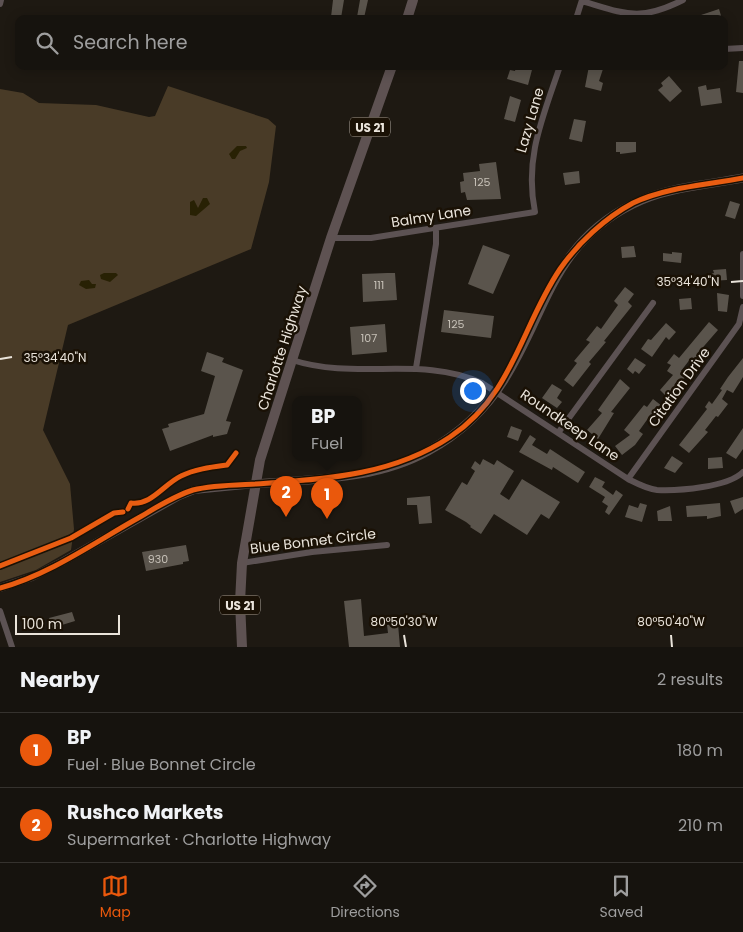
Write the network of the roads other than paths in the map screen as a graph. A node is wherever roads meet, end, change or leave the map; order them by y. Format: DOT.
graph roads {
  1 [pos="2,0"];
  2 [pos="413,0"];
  3 [pos="582,0"];
  4 [pos="683,0"];
  5 [pos="0,4"];
  6 [pos="408,15"];
  7 [pos="577,15"];
  8 [pos="743,48"];
  9 [pos="728,50"];
  10 [pos="391,70"];
  11 [pos="559,70"];
  12 [pos="743,178"];
  13 [pos="535,212"];
  14 [pos="436,228"];
  15 [pos="331,238"];
  16 [pos="743,254"];
  17 [pos="742,269"];
  18 [pos="743,296"];
  19 [pos="653,303"];
  20 [pos="743,307"];
  21 [pos="292,360"];
  22 [pos="416,368"];
  23 [pos="496,392"];
  24 [pos="558,433"];
  25 [pos="743,472"];
  26 [pos="628,480"];
  27 [pos="255,484"];
  28 [pos="387,545"];
  29 [pos="242,563"];
  30 [pos="0,588"];
  31 [pos="0,611"];
  32 [pos="12,647"];
  33 [pos="242,647"];
  1 -- 5 [label="street"];
  2 -- 6 [label="main road"];
  3 -- 4 [label="street"];
  3 -- 7 [label="street"];
  8 -- 9 [label="street"];
  10 -- 15 [label="main road, Charlotte Highway / US 21"];
  11 -- 13 [label="street, Lazy Lane"];
  12 -- 23 [label="main road"];
  13 -- 14 [label="street, Balmy Lane"];
  14 -- 15 [label="street, Balmy Lane"];
  14 -- 22 [label="street"];
  15 -- 21 [label="main road, Charlotte Highway / US 21"];
  16 -- 17 [label="street"];
  17 -- 18 [label="street"];
  19 -- 24 [label="street"];
  20 -- 26 [label="street, Citation Drive"];
  21 -- 22 [label="street, Roundkeep Lane"];
  21 -- 27 [label="main road, Charlotte Highway / US 21"];
  22 -- 23 [label="street, Roundkeep Lane"];
  23 -- 24 [label="street, Roundkeep Lane"];
  23 -- 27 [label="main road"];
  24 -- 26 [label="street, Roundkeep Lane"];
  25 -- 26 [label="street, Roundkeep Lane"];
  27 -- 29 [label="main road, Charlotte Highway / US 21"];
  27 -- 30 [label="street"];
  28 -- 29 [label="street, Blue Bonnet Circle"];
  29 -- 33 [label="main road, Charlotte Highway / US 21"];
  31 -- 32 [label="street"];
}
